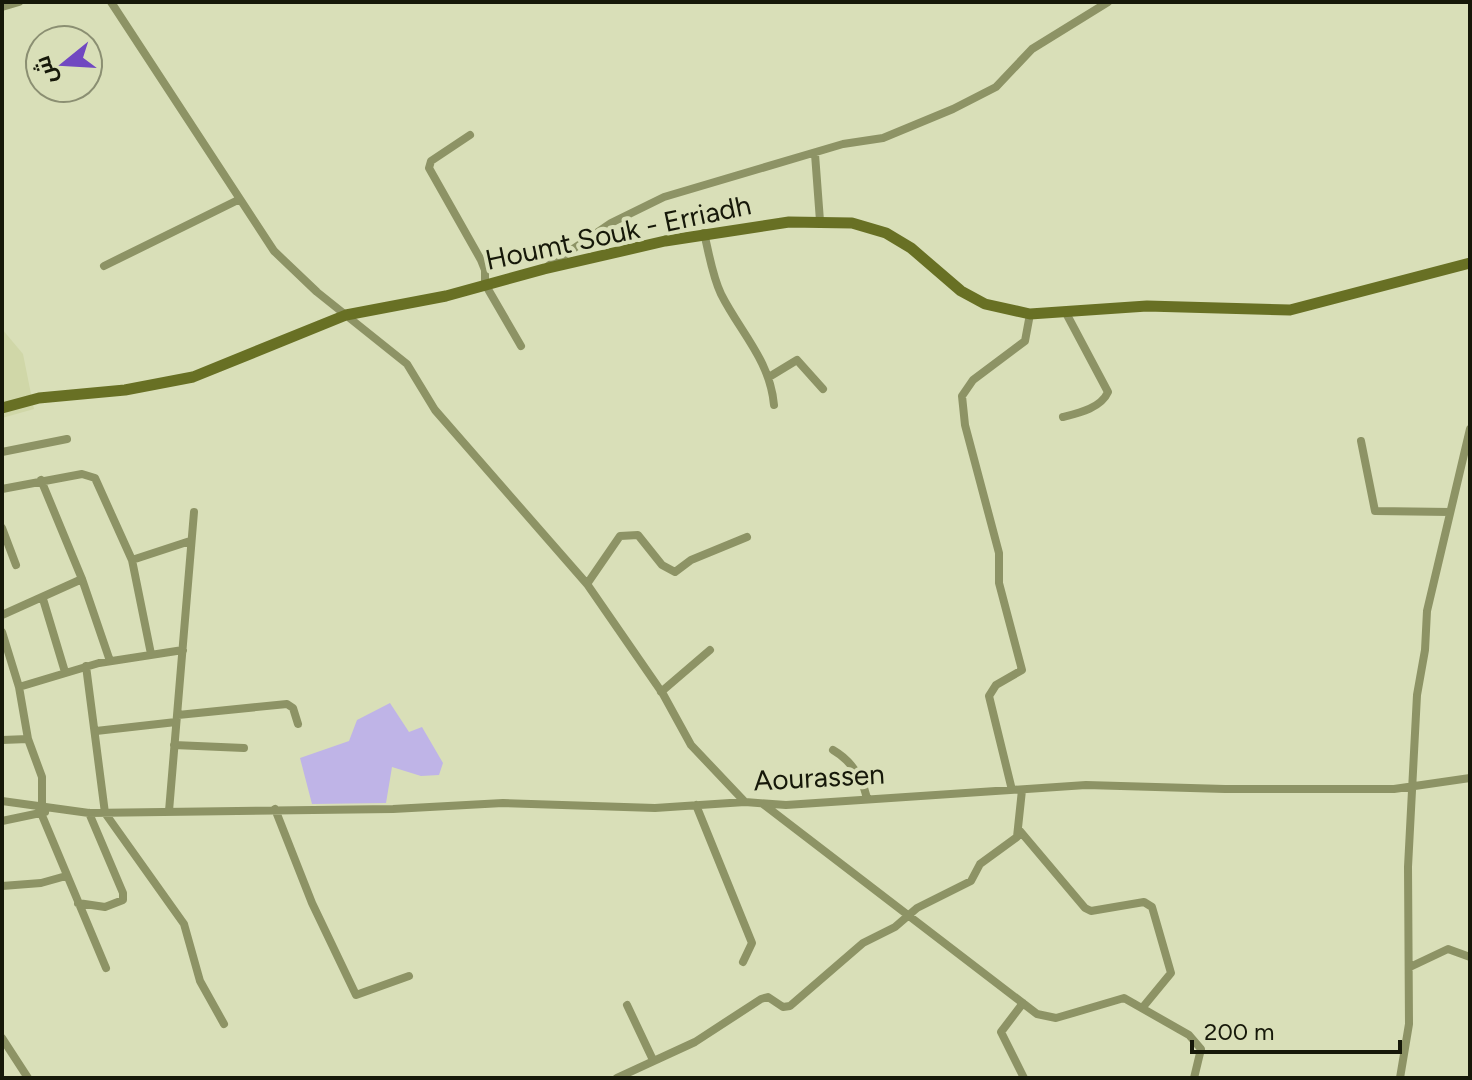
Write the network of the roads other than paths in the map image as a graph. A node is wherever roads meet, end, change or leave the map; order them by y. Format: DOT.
graph roads {
  1 [pos="19,2"];
  2 [pos="111,2"];
  3 [pos="1108,2"];
  4 [pos="2,7"];
  5 [pos="470,135"];
  6 [pos="815,154"];
  7 [pos="240,199"];
  8 [pos="820,221"];
  9 [pos="704,233"];
  10 [pos="1470,263"];
  11 [pos="104,266"];
  12 [pos="544,269"];
  13 [pos="485,284"];
  14 [pos="1066,313"];
  15 [pos="1030,314"];
  16 [pos="346,315"];
  17 [pos="521,346"];
  18 [pos="769,377"];
  19 [pos="823,389"];
  20 [pos="774,405"];
  21 [pos="2,408"];
  22 [pos="1063,417"];
  23 [pos="1470,429"];
  24 [pos="67,439"];
  25 [pos="1361,441"];
  26 [pos="2,452"];
  27 [pos="41,480"];
  28 [pos="2,489"];
  29 [pos="194,512"];
  30 [pos="1450,512"];
  31 [pos="2,528"];
  32 [pos="747,537"];
  33 [pos="190,541"];
  34 [pos="132,560"];
  35 [pos="16,565"];
  36 [pos="82,579"];
  37 [pos="587,584"];
  38 [pos="43,599"];
  39 [pos="2,615"];
  40 [pos="2,632"];
  41 [pos="183,650"];
  42 [pos="710,650"];
  43 [pos="151,654"];
  44 [pos="5,655"];
  45 [pos="110,661"];
  46 [pos="86,666"];
  47 [pos="65,672"];
  48 [pos="19,687"];
  49 [pos="661,692"];
  50 [pos="177,719"];
  51 [pos="298,724"];
  52 [pos="96,731"];
  53 [pos="28,739"];
  54 [pos="2,740"];
  55 [pos="174,745"];
  56 [pos="244,748"];
  57 [pos="833,750"];
  58 [pos="1470,778"];
  59 [pos="1411,788"];
  60 [pos="1017,790"];
  61 [pos="867,798"];
  62 [pos="5,802"];
  63 [pos="745,802"];
  64 [pos="762,803"];
  65 [pos="696,805"];
  66 [pos="275,809"];
  67 [pos="41,810"];
  68 [pos="169,811"];
  69 [pos="89,813"];
  70 [pos="105,813"];
  71 [pos="5,821"];
  72 [pos="1020,831"];
  73 [pos="66,876"];
  74 [pos="2,886"];
  75 [pos="78,903"];
  76 [pos="911,914"];
  77 [pos="1470,957"];
  78 [pos="743,962"];
  79 [pos="1410,967"];
  80 [pos="106,968"];
  81 [pos="409,976"];
  82 [pos="1023,1003"];
  83 [pos="627,1005"];
  84 [pos="1143,1007"];
  85 [pos="224,1024"];
  86 [pos="2,1038"];
  87 [pos="653,1060"];
  88 [pos="28,1078"];
  89 [pos="617,1078"];
  90 [pos="1024,1078"];
  91 [pos="1194,1078"];
  92 [pos="1400,1078"];
  1 -- 4 [label="street"];
  2 -- 7 [label="street"];
  3 -- 6 [label="street"];
  5 -- 13 [label="street"];
  6 -- 8 [label="street"];
  6 -- 12 [label="street"];
  7 -- 11 [label="street"];
  7 -- 16 [label="street"];
  8 -- 9 [label="street, Houmt Souk - Erriadh"];
  8 -- 15 [label="street, Houmt Souk - Erriadh"];
  9 -- 12 [label="street, Houmt Souk - Erriadh"];
  9 -- 18 [label="street"];
  10 -- 14 [label="street, Houmt Souk - Erriadh"];
  12 -- 13 [label="street, Houmt Souk - Erriadh"];
  13 -- 16 [label="street, Houmt Souk - Erriadh"];
  13 -- 17 [label="street"];
  14 -- 15 [label="street, Houmt Souk - Erriadh"];
  14 -- 22 [label="street"];
  15 -- 60 [label="street"];
  16 -- 21 [label="street, Houmt Souk - Erriadh"];
  16 -- 37 [label="street"];
  18 -- 19 [label="street"];
  18 -- 20 [label="street"];
  23 -- 30 [label="street"];
  24 -- 26 [label="street"];
  25 -- 30 [label="street"];
  27 -- 28 [label="street"];
  27 -- 34 [label="street"];
  27 -- 36 [label="street"];
  29 -- 33 [label="street"];
  30 -- 59 [label="street"];
  31 -- 35 [label="street"];
  32 -- 37 [label="street"];
  33 -- 34 [label="street"];
  33 -- 41 [label="street"];
  34 -- 43 [label="street"];
  36 -- 38 [label="street"];
  36 -- 45 [label="street"];
  37 -- 49 [label="street"];
  38 -- 39 [label="street"];
  38 -- 47 [label="street"];
  40 -- 44 [label="street"];
  41 -- 43 [label="street"];
  41 -- 50 [label="street"];
  42 -- 49 [label="street"];
  43 -- 45 [label="street"];
  44 -- 48 [label="street"];
  45 -- 46 [label="street"];
  46 -- 47 [label="street"];
  46 -- 52 [label="street"];
  47 -- 48 [label="street"];
  48 -- 53 [label="street"];
  49 -- 63 [label="street"];
  50 -- 51 [label="street"];
  50 -- 52 [label="street"];
  50 -- 55 [label="street"];
  52 -- 70 [label="street"];
  53 -- 54 [label="street"];
  53 -- 67 [label="street"];
  55 -- 56 [label="street"];
  55 -- 68 [label="street"];
  57 -- 61 [label="street"];
  58 -- 59 [label="street, Aourassen"];
  59 -- 60 [label="street, Aourassen"];
  59 -- 79 [label="street"];
  60 -- 61 [label="street, Aourassen"];
  60 -- 72 [label="street"];
  61 -- 64 [label="street, Aourassen"];
  62 -- 67 [label="street"];
  62 -- 71 [label="street"];
  63 -- 64 [label="street, Aourassen"];
  63 -- 65 [label="street, Aourassen"];
  64 -- 76 [label="street"];
  65 -- 66 [label="street, Aourassen"];
  65 -- 78 [label="street"];
  66 -- 68 [label="street, Aourassen"];
  66 -- 81 [label="street"];
  67 -- 69 [label="street, Aourassen"];
  67 -- 71 [label="street, Aourassen"];
  67 -- 73 [label="street"];
  68 -- 70 [label="street, Aourassen"];
  69 -- 70 [label="street, Aourassen"];
  69 -- 75 [label="street"];
  70 -- 85 [label="street"];
  72 -- 76 [label="street"];
  72 -- 84 [label="street"];
  73 -- 74 [label="street"];
  73 -- 75 [label="street"];
  75 -- 80 [label="street"];
  76 -- 82 [label="street"];
  76 -- 87 [label="street"];
  77 -- 79 [label="street"];
  79 -- 92 [label="street"];
  82 -- 84 [label="street"];
  82 -- 90 [label="street"];
  83 -- 87 [label="street"];
  84 -- 91 [label="street"];
  86 -- 88 [label="street"];
  87 -- 89 [label="street"];
}
